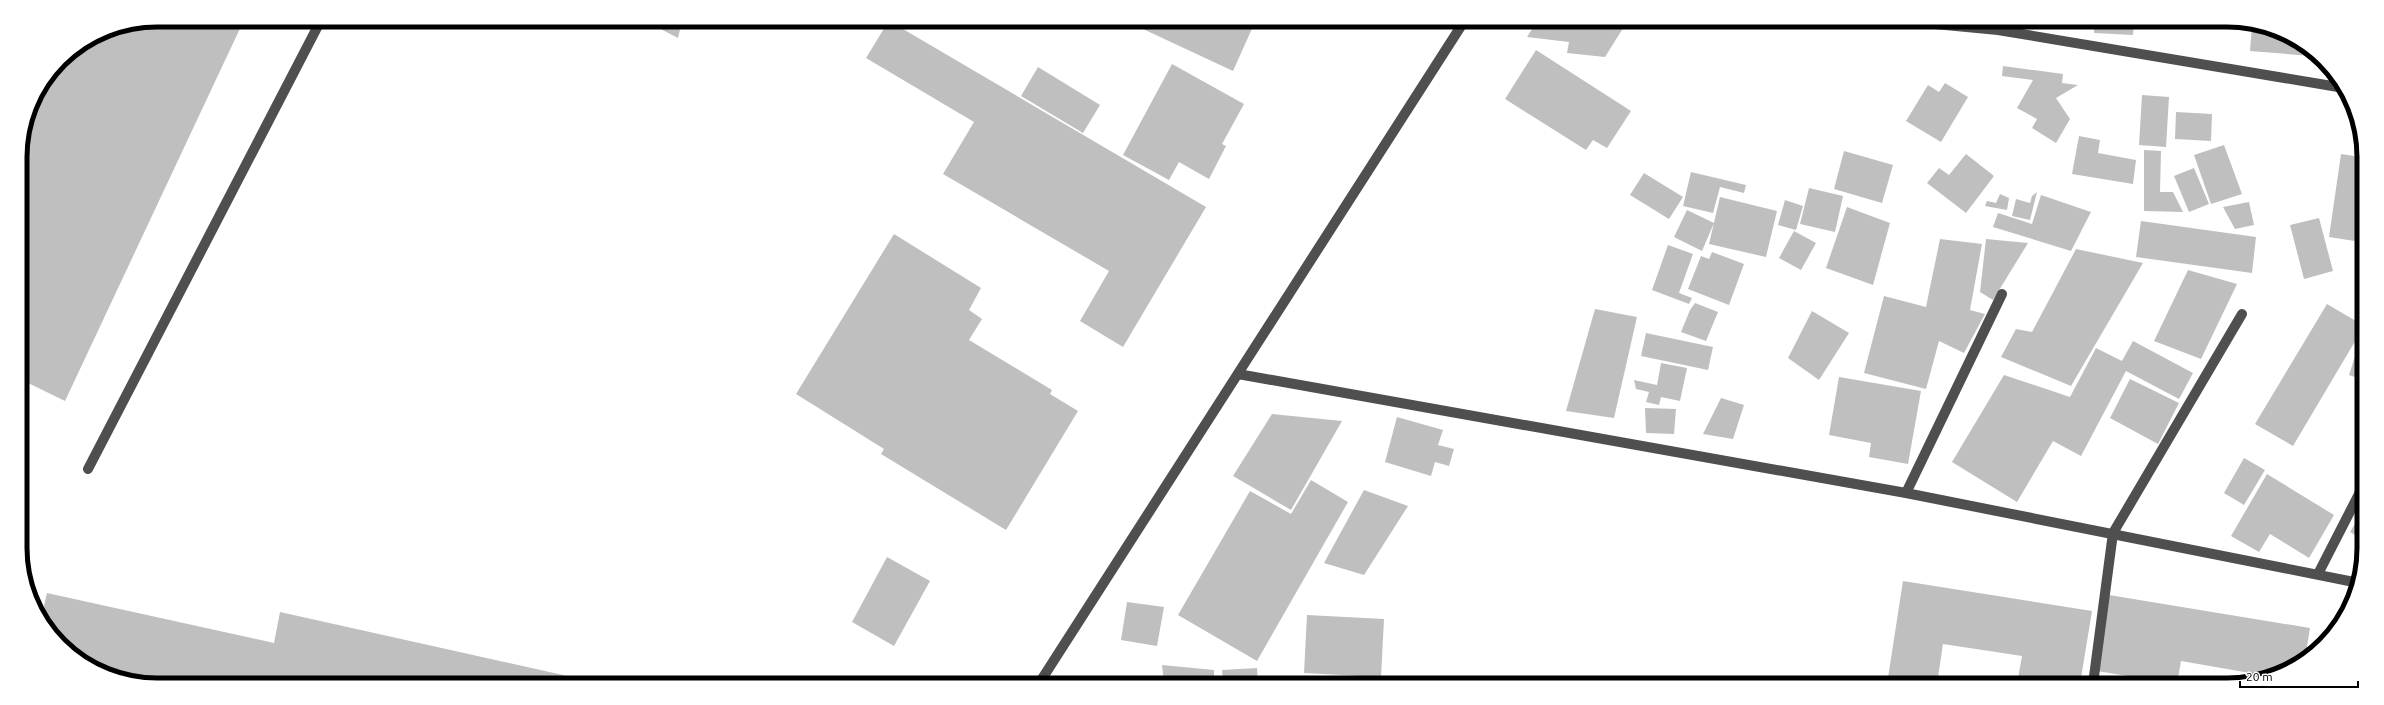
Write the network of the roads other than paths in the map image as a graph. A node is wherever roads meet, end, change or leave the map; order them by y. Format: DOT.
graph roads {
  1 [pos="317,27"];
  2 [pos="1460,27"];
  3 [pos="1998,27"];
  4 [pos="2336,87"];
  5 [pos="2002,294"];
  6 [pos="2242,314"];
  7 [pos="1238,374"];
  8 [pos="88,469"];
  9 [pos="1906,493"];
  10 [pos="2357,498"];
  11 [pos="2113,533"];
  12 [pos="2318,574"];
  13 [pos="2353,582"];
  14 [pos="1043,678"];
  15 [pos="2094,678"];
  1 -- 8 [label="street"];
  2 -- 7 [label="street"];
  3 -- 4 [label="street"];
  5 -- 9 [label="street"];
  6 -- 11 [label="street"];
  7 -- 9 [label="street"];
  7 -- 14 [label="street"];
  9 -- 11 [label="street"];
  10 -- 12 [label="street"];
  11 -- 12 [label="street"];
  11 -- 15 [label="street"];
  12 -- 13 [label="street"];
}
